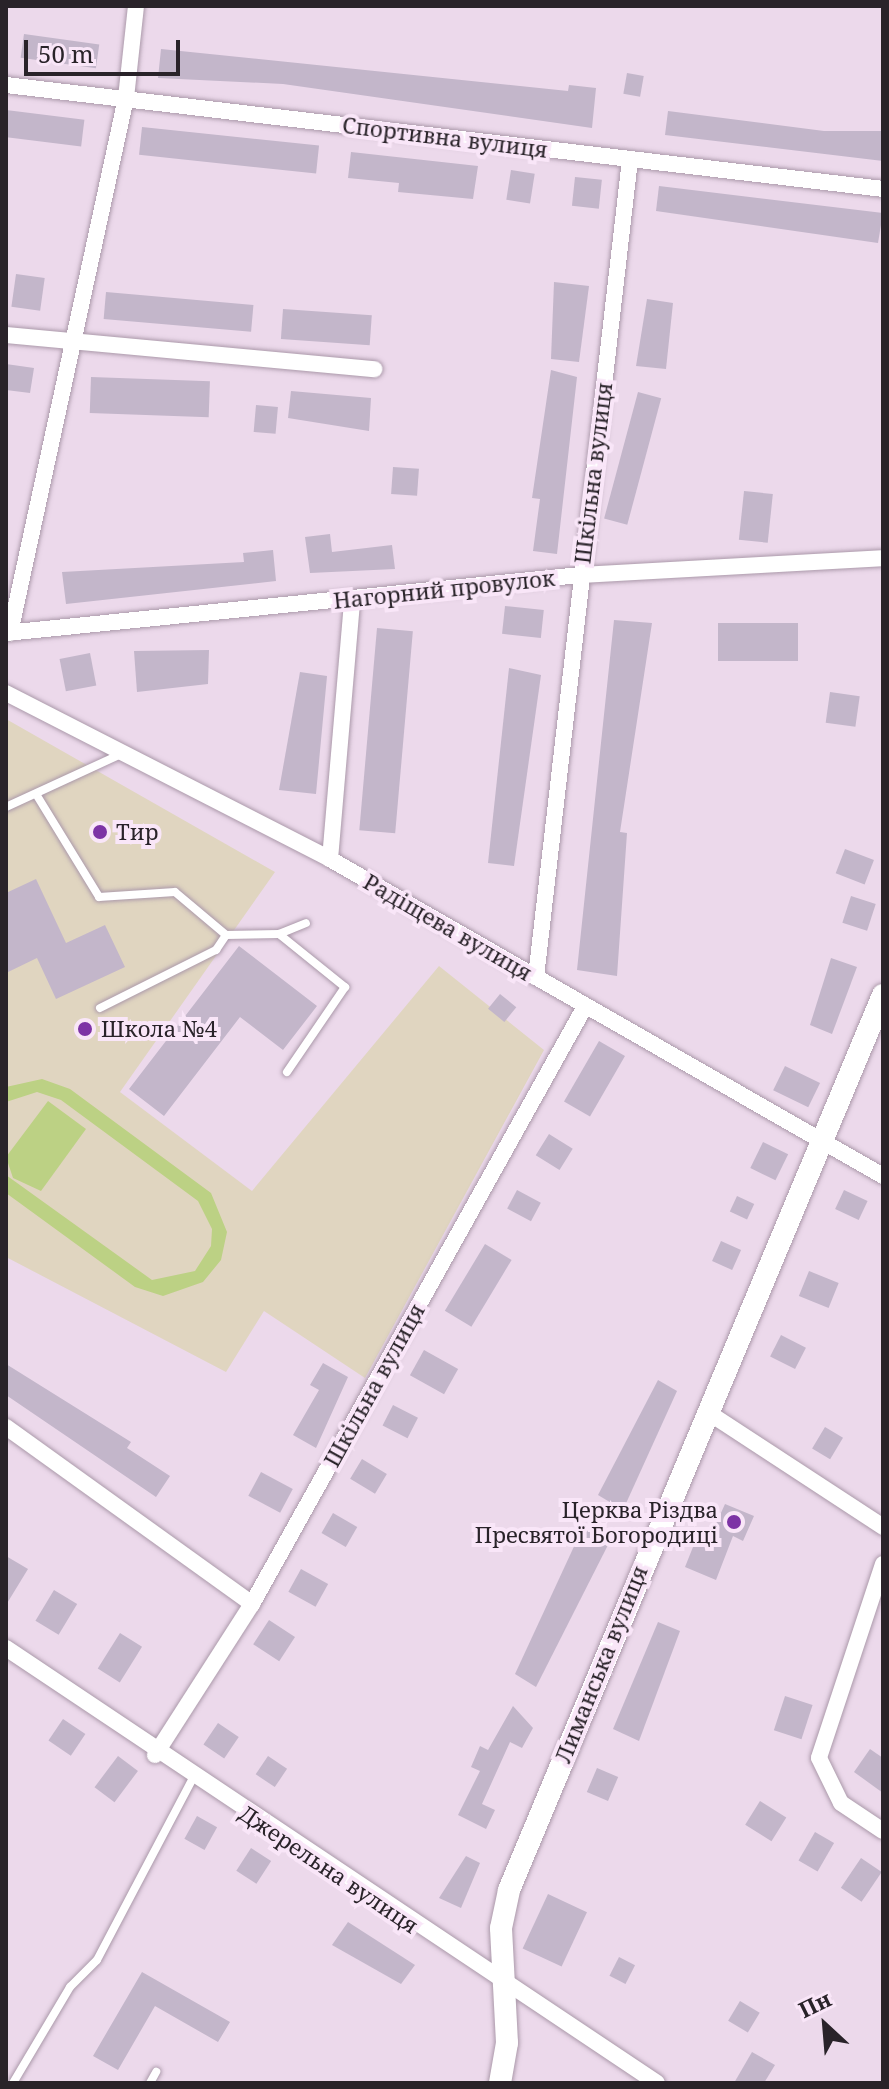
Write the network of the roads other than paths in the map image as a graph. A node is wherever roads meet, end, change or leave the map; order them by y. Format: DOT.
graph roads {
  1 [pos="136,6"];
  2 [pos="6,85"];
  3 [pos="126,98"];
  4 [pos="630,159"];
  5 [pos="883,189"];
  6 [pos="6,335"];
  7 [pos="68,341"];
  8 [pos="374,369"];
  9 [pos="883,558"];
  10 [pos="580,575"];
  11 [pos="352,600"];
  12 [pos="8,633"];
  13 [pos="6,693"];
  14 [pos="127,751"];
  15 [pos="36,794"];
  16 [pos="6,807"];
  17 [pos="330,859"];
  18 [pos="306,923"];
  19 [pos="279,934"];
  20 [pos="226,935"];
  21 [pos="536,977"];
  22 [pos="883,995"];
  23 [pos="100,1008"];
  24 [pos="583,1010"];
  25 [pos="287,1072"];
  26 [pos="823,1146"];
  27 [pos="883,1176"];
  28 [pos="709,1413"];
  29 [pos="6,1427"];
  30 [pos="883,1527"];
  31 [pos="883,1564"];
  32 [pos="252,1604"];
  33 [pos="6,1648"];
  34 [pos="155,1755"];
  35 [pos="193,1778"];
  36 [pos="883,1831"];
  37 [pos="504,1986"];
  38 [pos="156,2072"];
  39 [pos="13,2083"];
  40 [pos="150,2083"];
  41 [pos="500,2083"];
  42 [pos="657,2083"];
  1 -- 3 [label="street"];
  2 -- 3 [label="street, Спортивна вулиця"];
  3 -- 4 [label="street, Спортивна вулиця"];
  3 -- 7 [label="street"];
  4 -- 5 [label="street, Спортивна вулиця"];
  4 -- 10 [label="street, Шкільна вулиця"];
  6 -- 7 [label="street"];
  7 -- 8 [label="street"];
  7 -- 12 [label="street"];
  9 -- 10 [label="street, Нагорний провулок"];
  10 -- 11 [label="street, Нагорний провулок"];
  10 -- 21 [label="street, Шкільна вулиця"];
  11 -- 12 [label="street, Нагорний провулок"];
  11 -- 17 [label="street"];
  13 -- 14 [label="street, Радіщева вулиця"];
  14 -- 15 [label="lane"];
  14 -- 17 [label="street, Радіщева вулиця"];
  15 -- 16 [label="lane"];
  15 -- 20 [label="lane"];
  17 -- 21 [label="street, Радіщева вулиця"];
  18 -- 19 [label="lane"];
  19 -- 20 [label="lane"];
  19 -- 25 [label="lane"];
  20 -- 23 [label="lane"];
  21 -- 24 [label="street, Радіщева вулиця"];
  22 -- 26 [label="street, Лиманська вулиця"];
  24 -- 26 [label="street, Радіщева вулиця"];
  24 -- 32 [label="street, Шкільна вулиця"];
  26 -- 27 [label="street, Радіщева вулиця"];
  26 -- 28 [label="street, Лиманська вулиця"];
  28 -- 30 [label="street"];
  28 -- 37 [label="street, Лиманська вулиця"];
  29 -- 32 [label="street"];
  31 -- 36 [label="street"];
  32 -- 34 [label="street, Шкільна вулиця"];
  33 -- 34 [label="street, Джерельна вулиця"];
  34 -- 35 [label="street, Джерельна вулиця"];
  35 -- 37 [label="street, Джерельна вулиця"];
  35 -- 39 [label="lane"];
  37 -- 41 [label="street, Лиманська вулиця"];
  37 -- 42 [label="street, Джерельна вулиця"];
  38 -- 40 [label="lane"];
}
